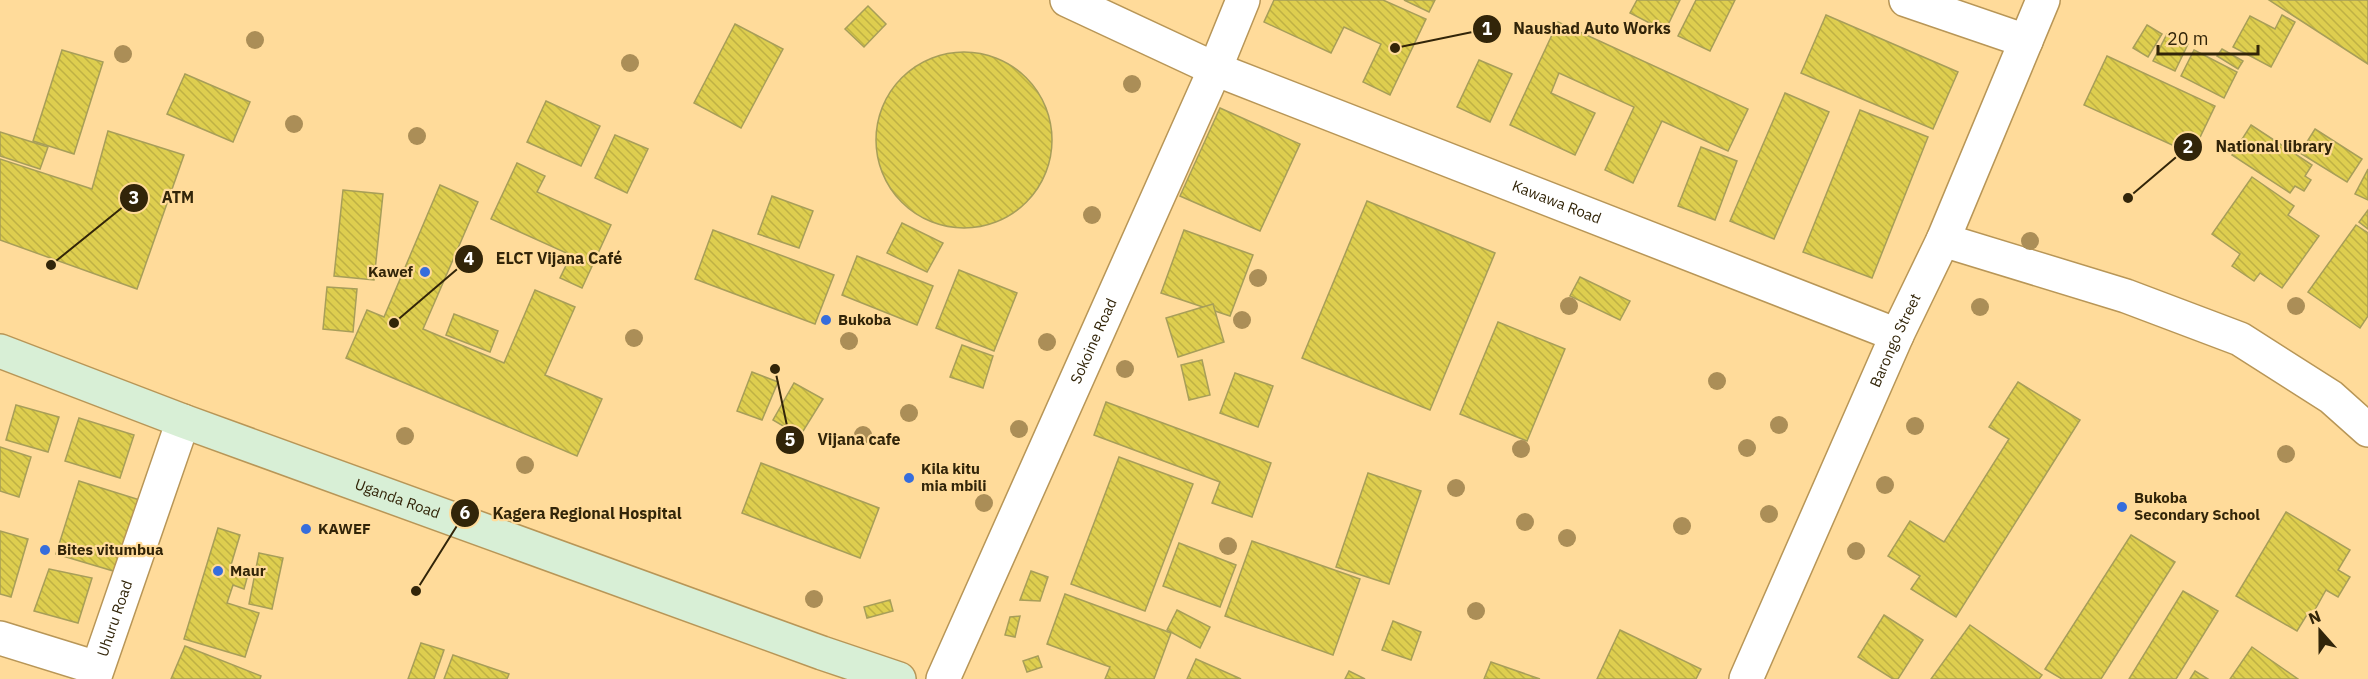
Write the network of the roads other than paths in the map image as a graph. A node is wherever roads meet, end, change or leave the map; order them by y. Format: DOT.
graph roads {
  1 [pos="1067,0"];
  2 [pos="1243,0"];
  3 [pos="1906,0"];
  4 [pos="2043,0"];
  5 [pos="2026,41"];
  6 [pos="1215,69"];
  7 [pos="1943,240"];
  8 [pos="1898,335"];
  9 [pos="0,351"];
  10 [pos="183,421"];
  11 [pos="2368,430"];
  12 [pos="0,638"];
  13 [pos="95,674"];
  14 [pos="899,679"];
  15 [pos="943,679"];
  16 [pos="1746,679"];
  1 -- 6 [label="street, Kawawa Road"];
  2 -- 6 [label="street, Sokoine Road"];
  3 -- 5 [label="street"];
  4 -- 5 [label="street, Barongo Street"];
  5 -- 7 [label="street, Barongo Street"];
  6 -- 8 [label="street, Kawawa Road"];
  6 -- 15 [label="street, Sokoine Road"];
  7 -- 8 [label="street, Barongo Street"];
  7 -- 11 [label="street"];
  8 -- 16 [label="street, Barongo Street"];
  9 -- 10 [label="main road, Uganda Road"];
  10 -- 13 [label="street, Uhuru Road"];
  10 -- 14 [label="main road, Uganda Road"];
  12 -- 13 [label="street"];
}
